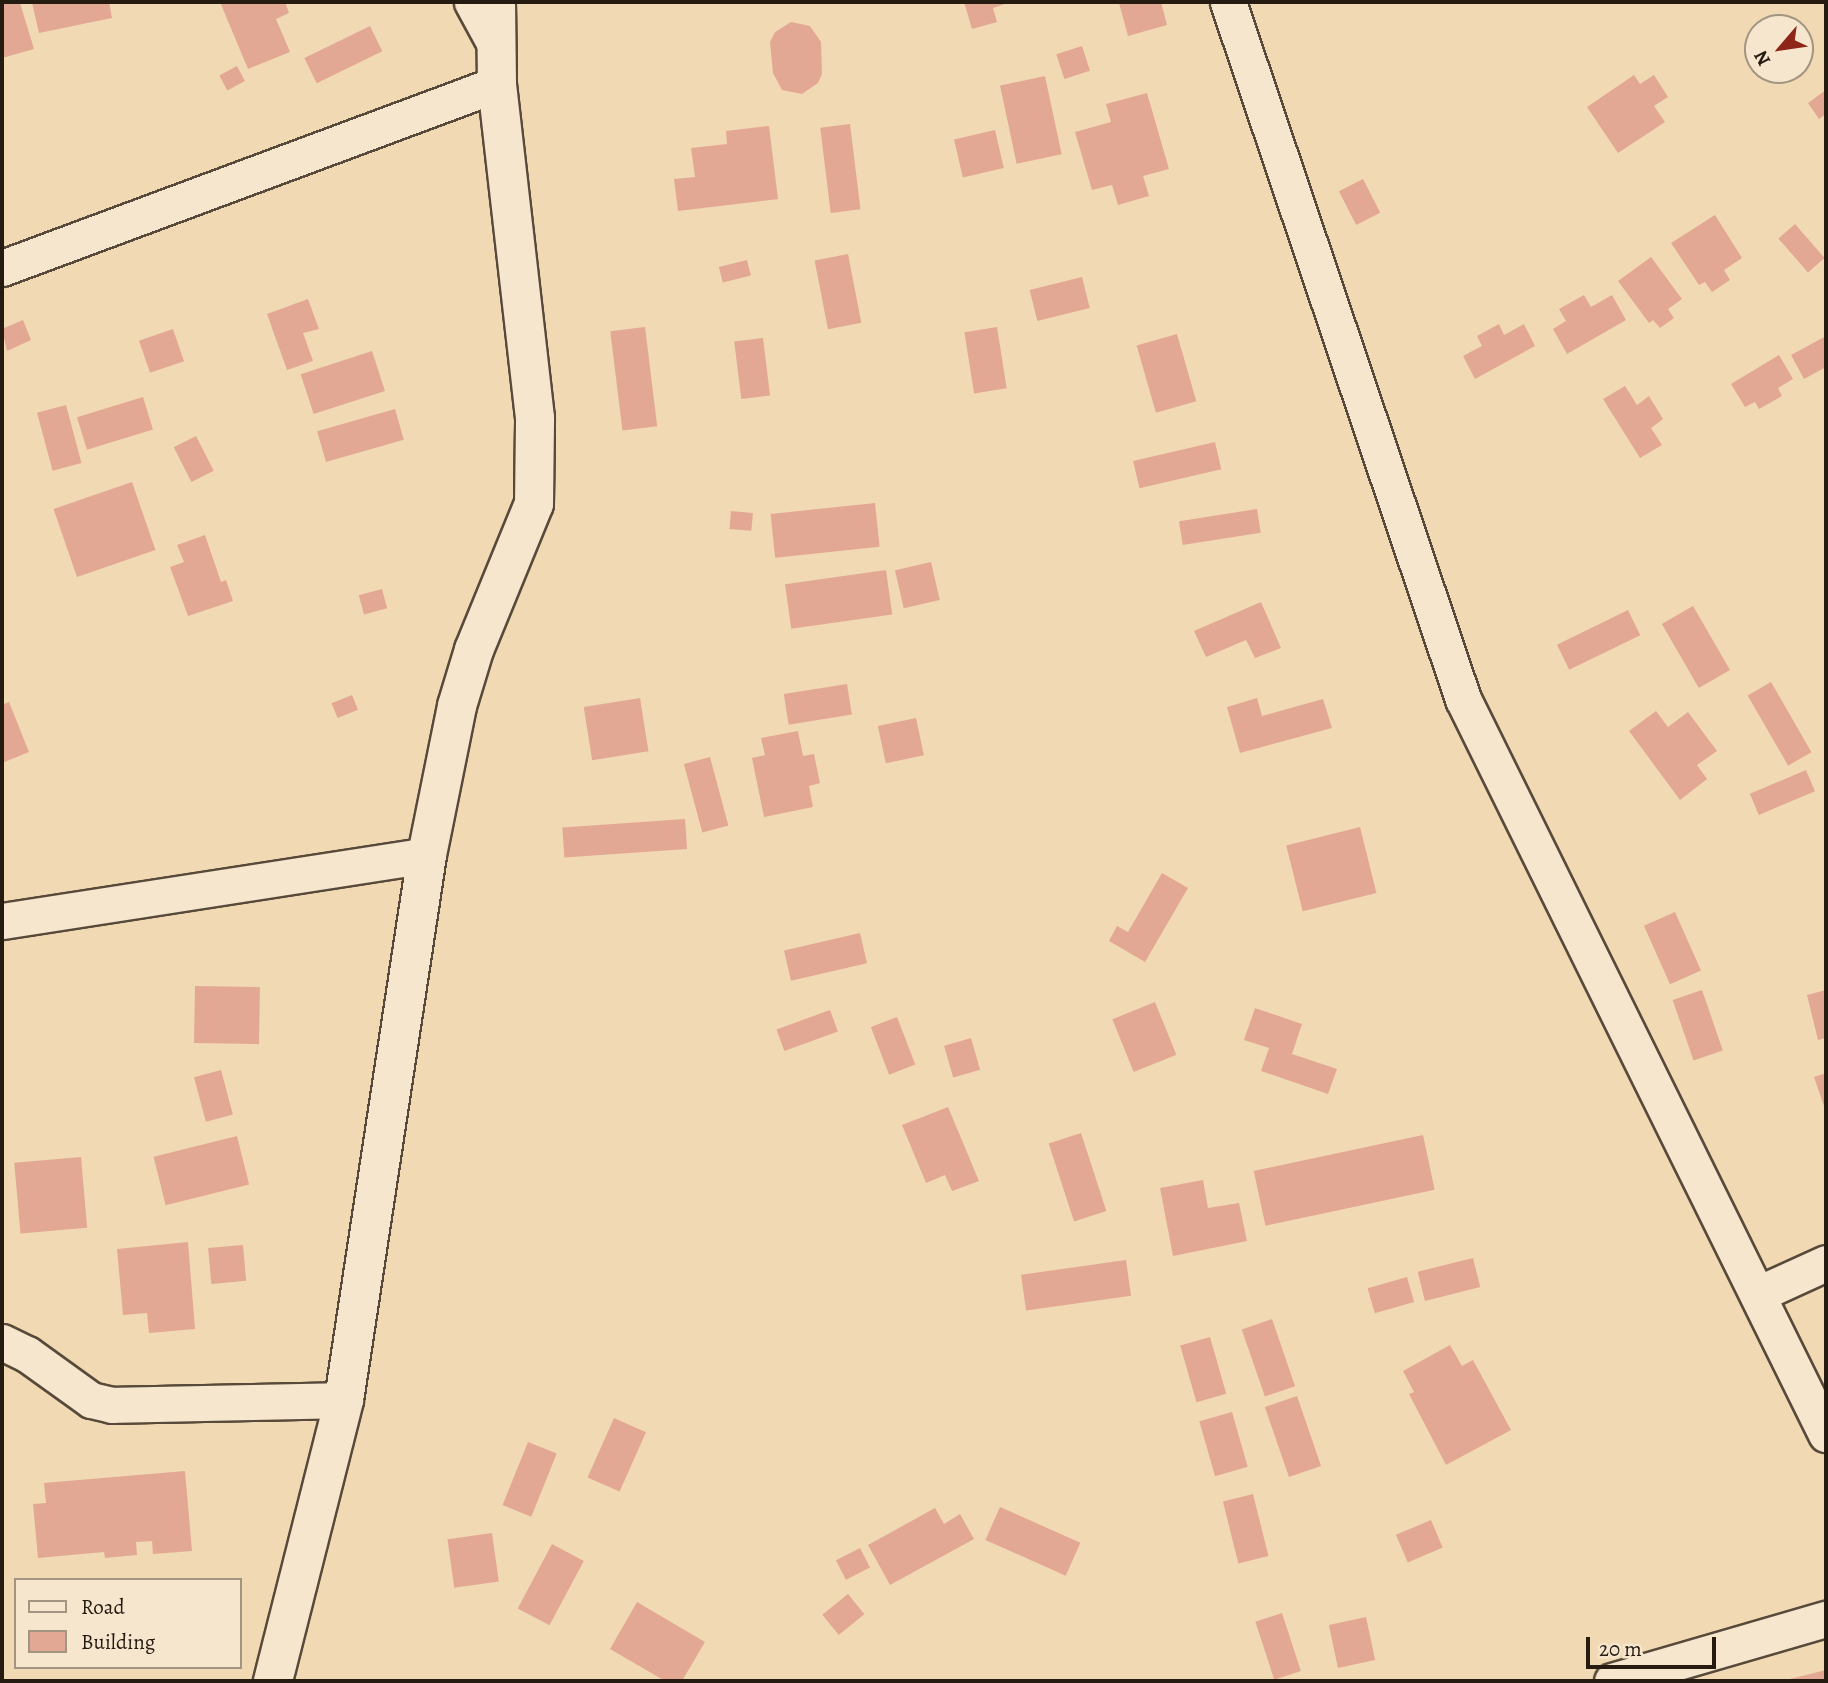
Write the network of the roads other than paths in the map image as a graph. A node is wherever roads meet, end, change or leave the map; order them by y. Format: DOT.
graph roads {
  1 [pos="472,2"];
  2 [pos="496,2"];
  3 [pos="1228,2"];
  4 [pos="496,46"];
  5 [pos="497,84"];
  6 [pos="2,268"];
  7 [pos="427,855"];
  8 [pos="2,921"];
  9 [pos="1826,1263"];
  10 [pos="1758,1294"];
  11 [pos="2,1342"];
  12 [pos="344,1400"];
  13 [pos="1826,1434"];
  14 [pos="1826,1619"];
  15 [pos="273,1681"];
  16 [pos="1612,1681"];
  1 -- 4 [label="street"];
  2 -- 4 [label="street"];
  3 -- 10 [label="street"];
  4 -- 5 [label="street"];
  5 -- 6 [label="street"];
  5 -- 7 [label="street"];
  7 -- 8 [label="street"];
  7 -- 12 [label="street"];
  9 -- 10 [label="street"];
  10 -- 13 [label="street"];
  11 -- 12 [label="street"];
  12 -- 15 [label="street"];
  14 -- 16 [label="street"];
}
